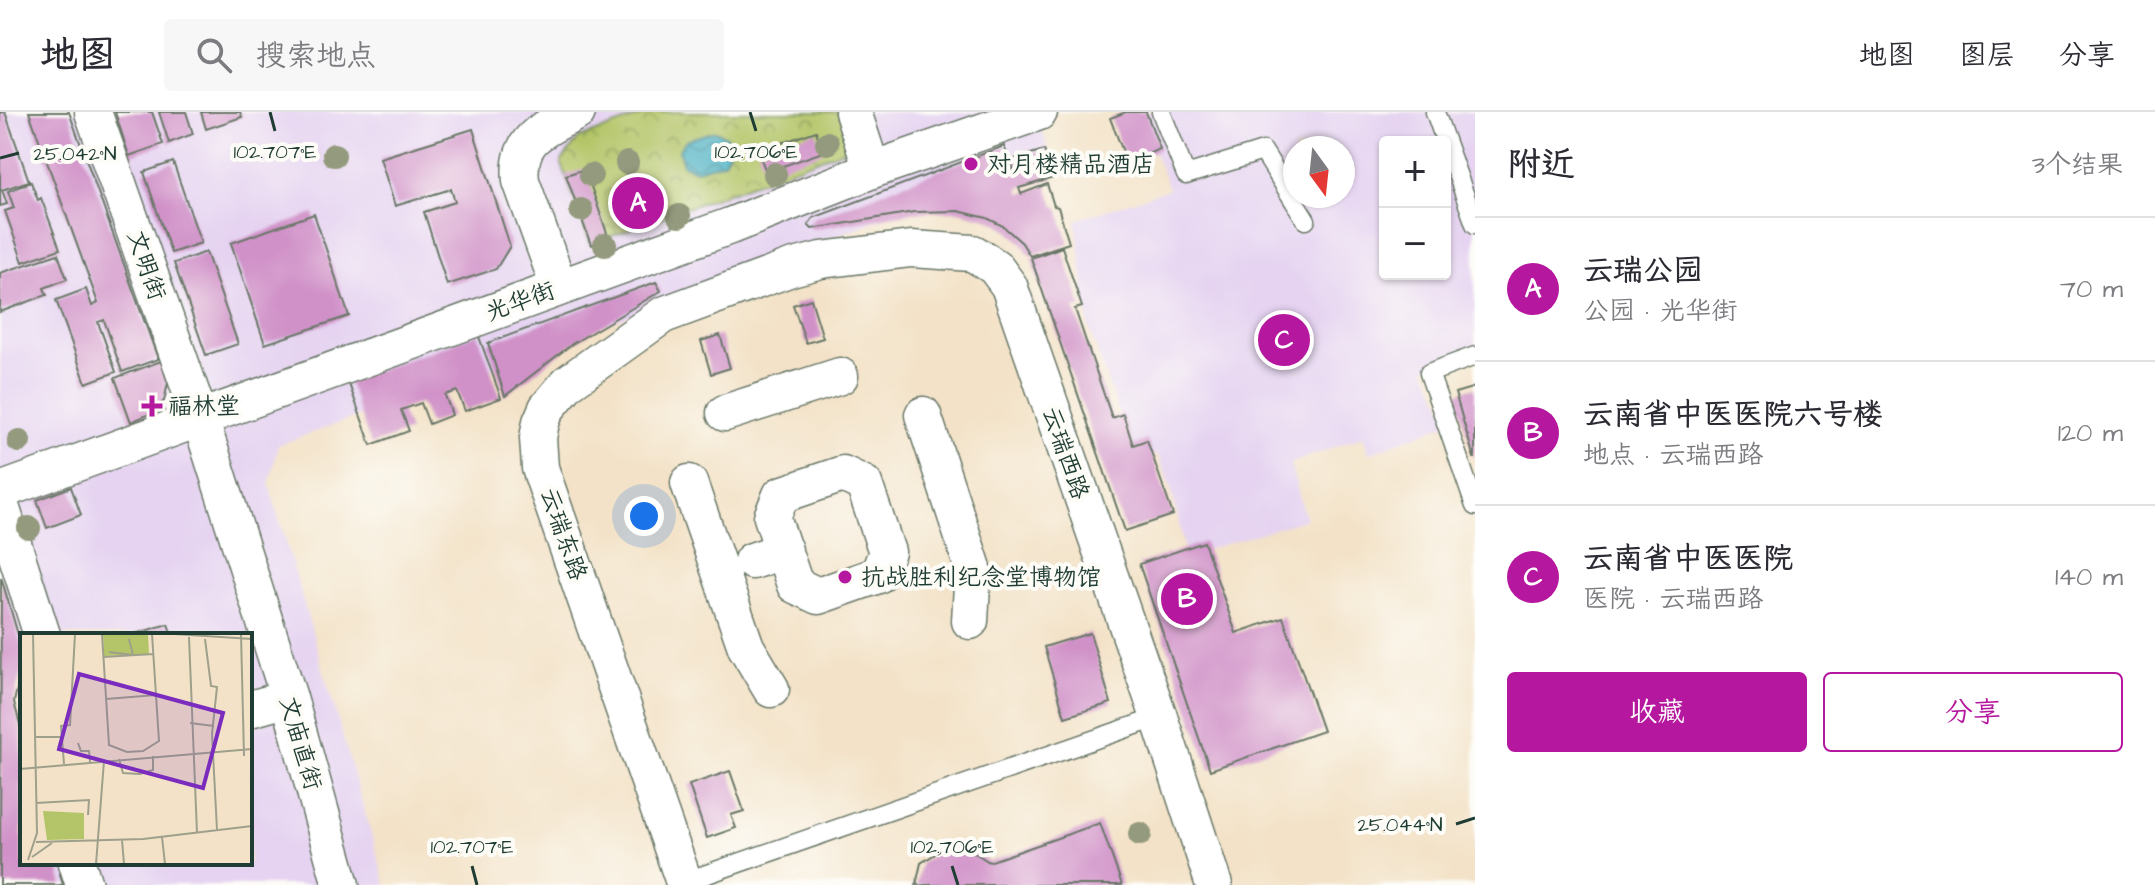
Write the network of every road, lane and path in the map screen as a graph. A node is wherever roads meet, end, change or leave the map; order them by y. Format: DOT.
graph roads {
  1 [pos="93,112"];
  2 [pos="577,112"];
  3 [pos="853,112"];
  4 [pos="1161,112"];
  5 [pos="1435,112"];
  6 [pos="1024,114"];
  7 [pos="872,170"];
  8 [pos="1306,220"];
  9 [pos="1475,224"];
  10 [pos="730,226"];
  11 [pos="747,284"];
  12 [pos="559,287"];
  13 [pos="1475,356"];
  14 [pos="840,376"];
  15 [pos="725,413"];
  16 [pos="923,415"];
  17 [pos="200,418"];
  18 [pos="689,483"];
  19 [pos="0,491"];
  20 [pos="0,503"];
  21 [pos="1475,506"];
  22 [pos="768,556"];
  23 [pos="970,621"];
  24 [pos="41,633"];
  25 [pos="771,689"];
  26 [pos="289,698"];
  27 [pos="252,708"];
  28 [pos="1159,717"];
  29 [pos="78,865"];
  30 [pos="684,884"];
  31 [pos="84,885"];
  32 [pos="341,885"];
  33 [pos="1214,885"];
  1 -- 17 [label="street, 文明街"];
  2 -- 12 [label="street"];
  3 -- 7 [label="street"];
  4 -- 8 [label="lane"];
  5 -- 9 [label="lane"];
  6 -- 7 [label="street, 光华街"];
  7 -- 10 [label="street, 光华街"];
  10 -- 11 [label="street"];
  10 -- 12 [label="street, 光华街"];
  11 -- 28 [label="street, 云瑞西路"];
  11 -- 30 [label="street, 云瑞东路"];
  12 -- 17 [label="street, 光华街"];
  13 -- 21 [label="lane"];
  14 -- 15 [label="street"];
  16 -- 23 [label="street"];
  17 -- 19 [label="street, 光华街"];
  17 -- 26 [label="street, 文庙直街"];
  18 -- 25 [label="street"];
  20 -- 24 [label="street"];
  22 -- 22 [label="street"];
  26 -- 27 [label="street"];
  26 -- 32 [label="street, 文庙直街"];
  28 -- 30 [label="lane"];
  28 -- 33 [label="street, 云瑞西路"];
  29 -- 31 [label="street"];
}
